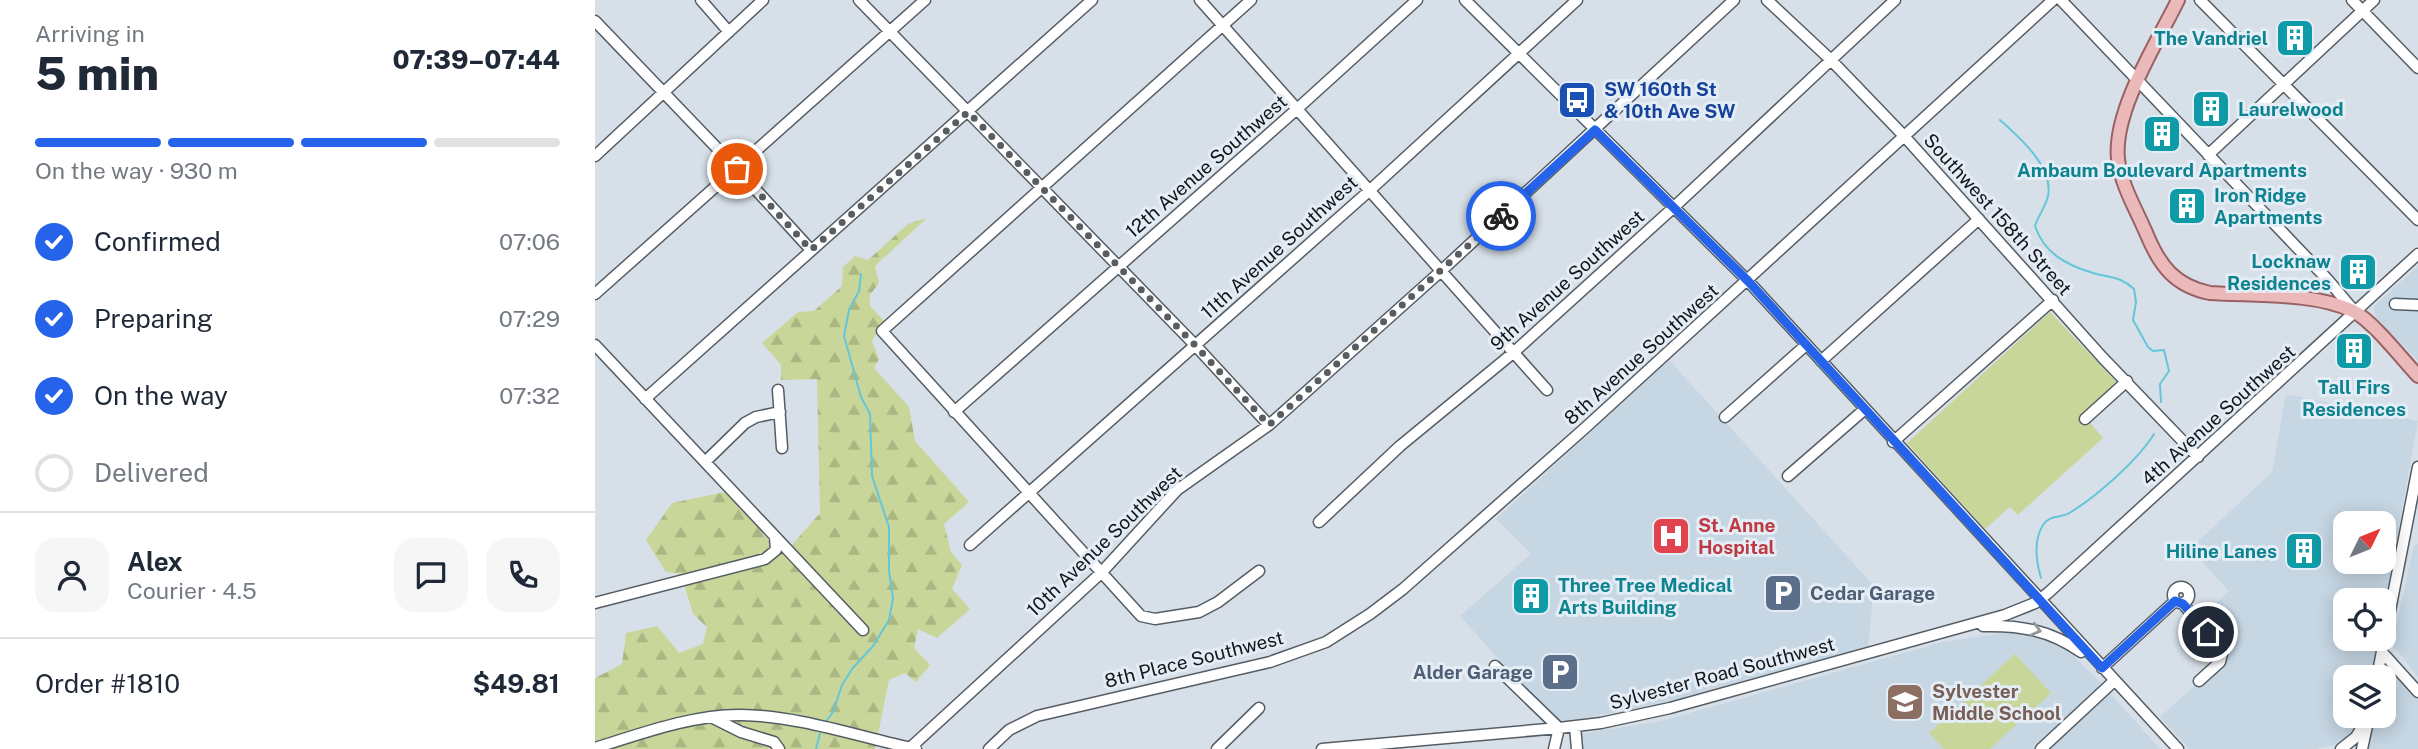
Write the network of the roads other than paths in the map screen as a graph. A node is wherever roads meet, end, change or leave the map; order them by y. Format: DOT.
graph roads {
  1 [pos="701,0"];
  2 [pos="764,0"];
  3 [pos="859,0"];
  4 [pos="925,0"];
  5 [pos="1092,0"];
  6 [pos="1200,0"];
  7 [pos="1251,0"];
  8 [pos="1417,0"];
  9 [pos="1465,0"];
  10 [pos="1577,0"];
  11 [pos="1734,0"];
  12 [pos="1767,0"];
  13 [pos="1895,0"];
  14 [pos="2053,0"];
  15 [pos="2061,0"];
  16 [pos="2178,0"];
  17 [pos="2200,0"];
  18 [pos="2352,0"];
  19 [pos="2374,0"];
  20 [pos="2363,11"];
  21 [pos="595,20"];
  22 [pos="1223,25"];
  23 [pos="729,32"];
  24 [pos="890,32"];
  25 [pos="1520,54"];
  26 [pos="1831,60"];
  27 [pos="2418,68"];
  28 [pos="2137,82"];
  29 [pos="2284,85"];
  30 [pos="663,92"];
  31 [pos="1297,109"];
  32 [pos="968,112"];
  33 [pos="1595,130"];
  34 [pos="1905,137"];
  35 [pos="2208,155"];
  36 [pos="595,156"];
  37 [pos="737,169"];
  38 [pos="1042,188"];
  39 [pos="1369,191"];
  40 [pos="1673,208"];
  41 [pos="1979,219"];
  42 [pos="2418,220"];
  43 [pos="811,250"];
  44 [pos="2418,254"];
  45 [pos="1117,266"];
  46 [pos="1440,272"];
  47 [pos="2327,280"];
  48 [pos="1748,281"];
  49 [pos="595,294"];
  50 [pos="2053,300"];
  51 [pos="2328,303"];
  52 [pos="2395,304"];
  53 [pos="2418,305"];
  54 [pos="2355,312"];
  55 [pos="595,345"];
  56 [pos="1195,345"];
  57 [pos="1805,345"];
  58 [pos="1513,353"];
  59 [pos="1821,362"];
  60 [pos="2418,376"];
  61 [pos="2127,381"];
  62 [pos="778,390"];
  63 [pos="1547,390"];
  64 [pos="645,399"];
  65 [pos="1864,410"];
  66 [pos="780,412"];
  67 [pos="954,412"];
  68 [pos="1725,417"];
  69 [pos="2085,419"];
  70 [pos="1269,425"];
  71 [pos="1893,442"];
  72 [pos="782,448"];
  73 [pos="2197,457"];
  74 [pos="705,462"];
  75 [pos="2418,467"];
  76 [pos="1788,476"];
  77 [pos="1027,493"];
  78 [pos="1319,522"];
  79 [pos="2406,527"];
  80 [pos="2418,531"];
  81 [pos="775,537"];
  82 [pos="970,545"];
  83 [pos="1259,571"];
  84 [pos="1101,573"];
  85 [pos="1403,589"];
  86 [pos="2040,601"];
  87 [pos="595,603"];
  88 [pos="1968,626"];
  89 [pos="863,630"];
  90 [pos="2382,652"];
  91 [pos="2379,665"];
  92 [pos="1495,666"];
  93 [pos="2100,666"];
  94 [pos="2115,681"];
  95 [pos="2199,681"];
  96 [pos="2418,692"];
  97 [pos="1259,708"];
  98 [pos="710,717"];
  99 [pos="1575,726"];
  100 [pos="1559,728"];
  101 [pos="2361,728"];
  102 [pos="2366,728"];
  103 [pos="595,748"];
  104 [pos="913,748"];
  105 [pos="779,749"];
  106 [pos="989,749"];
  107 [pos="1217,749"];
  108 [pos="1322,749"];
  109 [pos="1554,749"];
  110 [pos="1577,749"];
  111 [pos="2041,749"];
  112 [pos="2178,749"];
  113 [pos="2341,749"];
  114 [pos="2362,749"];
  1 -- 23 [label="street"];
  2 -- 23 [label="street"];
  3 -- 24 [label="street"];
  4 -- 24 [label="street"];
  5 -- 32 [label="street"];
  6 -- 22 [label="street"];
  7 -- 22 [label="street"];
  8 -- 31 [label="street, 12th Avenue Southwest"];
  9 -- 25 [label="street"];
  10 -- 25 [label="street, 11th Avenue Southwest"];
  11 -- 33 [label="street, 10th Avenue Southwest"];
  12 -- 26 [label="street, Southwest 158th Street"];
  13 -- 26 [label="street, 9th Avenue Southwest"];
  14 -- 34 [label="street, 8th Avenue Southwest"];
  15 -- 28 [label="street"];
  16 -- 28 [label="main road"];
  17 -- 29 [label="street"];
  18 -- 20 [label="street"];
  19 -- 20 [label="street"];
  20 -- 27 [label="street"];
  20 -- 29 [label="street"];
  21 -- 30 [label="street"];
  22 -- 31 [label="street"];
  22 -- 38 [label="street"];
  23 -- 30 [label="street"];
  24 -- 32 [label="street"];
  24 -- 37 [label="street"];
  25 -- 33 [label="street"];
  25 -- 39 [label="street, 11th Avenue Southwest"];
  26 -- 34 [label="street, Southwest 158th Street"];
  26 -- 40 [label="street, 9th Avenue Southwest"];
  28 -- 35 [label="street"];
  28 -- 51 [label="main road"];
  29 -- 35 [label="street"];
  29 -- 42 [label="street"];
  30 -- 36 [label="street"];
  30 -- 37 [label="street"];
  31 -- 39 [label="street"];
  31 -- 45 [label="street, 12th Avenue Southwest"];
  32 -- 38 [label="street"];
  32 -- 43 [label="street"];
  33 -- 40 [label="street"];
  33 -- 46 [label="street, 10th Avenue Southwest"];
  34 -- 41 [label="street, Southwest 158th Street"];
  34 -- 48 [label="street, 8th Avenue Southwest"];
  35 -- 47 [label="street"];
  37 -- 43 [label="street"];
  37 -- 49 [label="street"];
  38 -- 45 [label="street"];
  38 -- 67 [label="street"];
  39 -- 46 [label="street"];
  39 -- 56 [label="street, 11th Avenue Southwest"];
  40 -- 48 [label="street"];
  40 -- 58 [label="street, 9th Avenue Southwest"];
  41 -- 50 [label="street, Southwest 158th Street"];
  41 -- 59 [label="street"];
  43 -- 64 [label="street"];
  44 -- 54 [label="street, 4th Avenue Southwest"];
  45 -- 56 [label="street"];
  45 -- 67 [label="street, 12th Avenue Southwest"];
  46 -- 58 [label="street"];
  46 -- 70 [label="street, 10th Avenue Southwest"];
  47 -- 51 [label="street"];
  47 -- 54 [label="street"];
  48 -- 57 [label="street"];
  48 -- 85 [label="street, 8th Avenue Southwest"];
  50 -- 61 [label="street, Southwest 158th Street"];
  50 -- 71 [label="street"];
  51 -- 54 [label="main road"];
  52 -- 53 [label="street"];
  54 -- 60 [label="main road"];
  54 -- 73 [label="street, 4th Avenue Southwest"];
  55 -- 64 [label="street"];
  56 -- 70 [label="street"];
  56 -- 77 [label="street, 11th Avenue Southwest"];
  57 -- 59 [label="street"];
  57 -- 68 [label="street"];
  58 -- 63 [label="street"];
  58 -- 78 [label="street, 9th Avenue Southwest"];
  59 -- 65 [label="street"];
  61 -- 69 [label="street"];
  61 -- 73 [label="street, Southwest 158th Street"];
  62 -- 66 [label="street"];
  64 -- 74 [label="street"];
  65 -- 71 [label="street"];
  65 -- 76 [label="street"];
  66 -- 72 [label="street"];
  66 -- 74 [label="street"];
  67 -- 77 [label="street"];
  70 -- 84 [label="street, 10th Avenue Southwest"];
  71 -- 86 [label="street"];
  73 -- 86 [label="street, 4th Avenue Southwest"];
  74 -- 81 [label="street"];
  75 -- 79 [label="street"];
  77 -- 82 [label="street, 11th Avenue Southwest"];
  77 -- 84 [label="street"];
  79 -- 80 [label="street"];
  79 -- 90 [label="street"];
  81 -- 87 [label="street"];
  81 -- 89 [label="street"];
  83 -- 84 [label="street"];
  84 -- 104 [label="street, 10th Avenue Southwest"];
  85 -- 106 [label="street, 8th Place Southwest"];
  86 -- 88 [label="street, Sylvester Road Southwest"];
  86 -- 93 [label="street"];
  88 -- 93 [label="street, one-way"];
  88 -- 99 [label="street, Sylvester Road Southwest"];
  90 -- 91 [label="street"];
  90 -- 96 [label="street"];
  92 -- 100 [label="street"];
  93 -- 94 [label="street"];
  93 -- 95 [label="street"];
  94 -- 111 [label="street"];
  94 -- 112 [label="street"];
  97 -- 107 [label="street"];
  98 -- 103 [label="street"];
  98 -- 104 [label="street"];
  98 -- 105 [label="street"];
  99 -- 100 [label="street, Sylvester Road Southwest"];
  99 -- 110 [label="street"];
  100 -- 108 [label="street, Sylvester Road Southwest"];
  100 -- 109 [label="street"];
  101 -- 113 [label="street"];
  102 -- 114 [label="street"];
}
